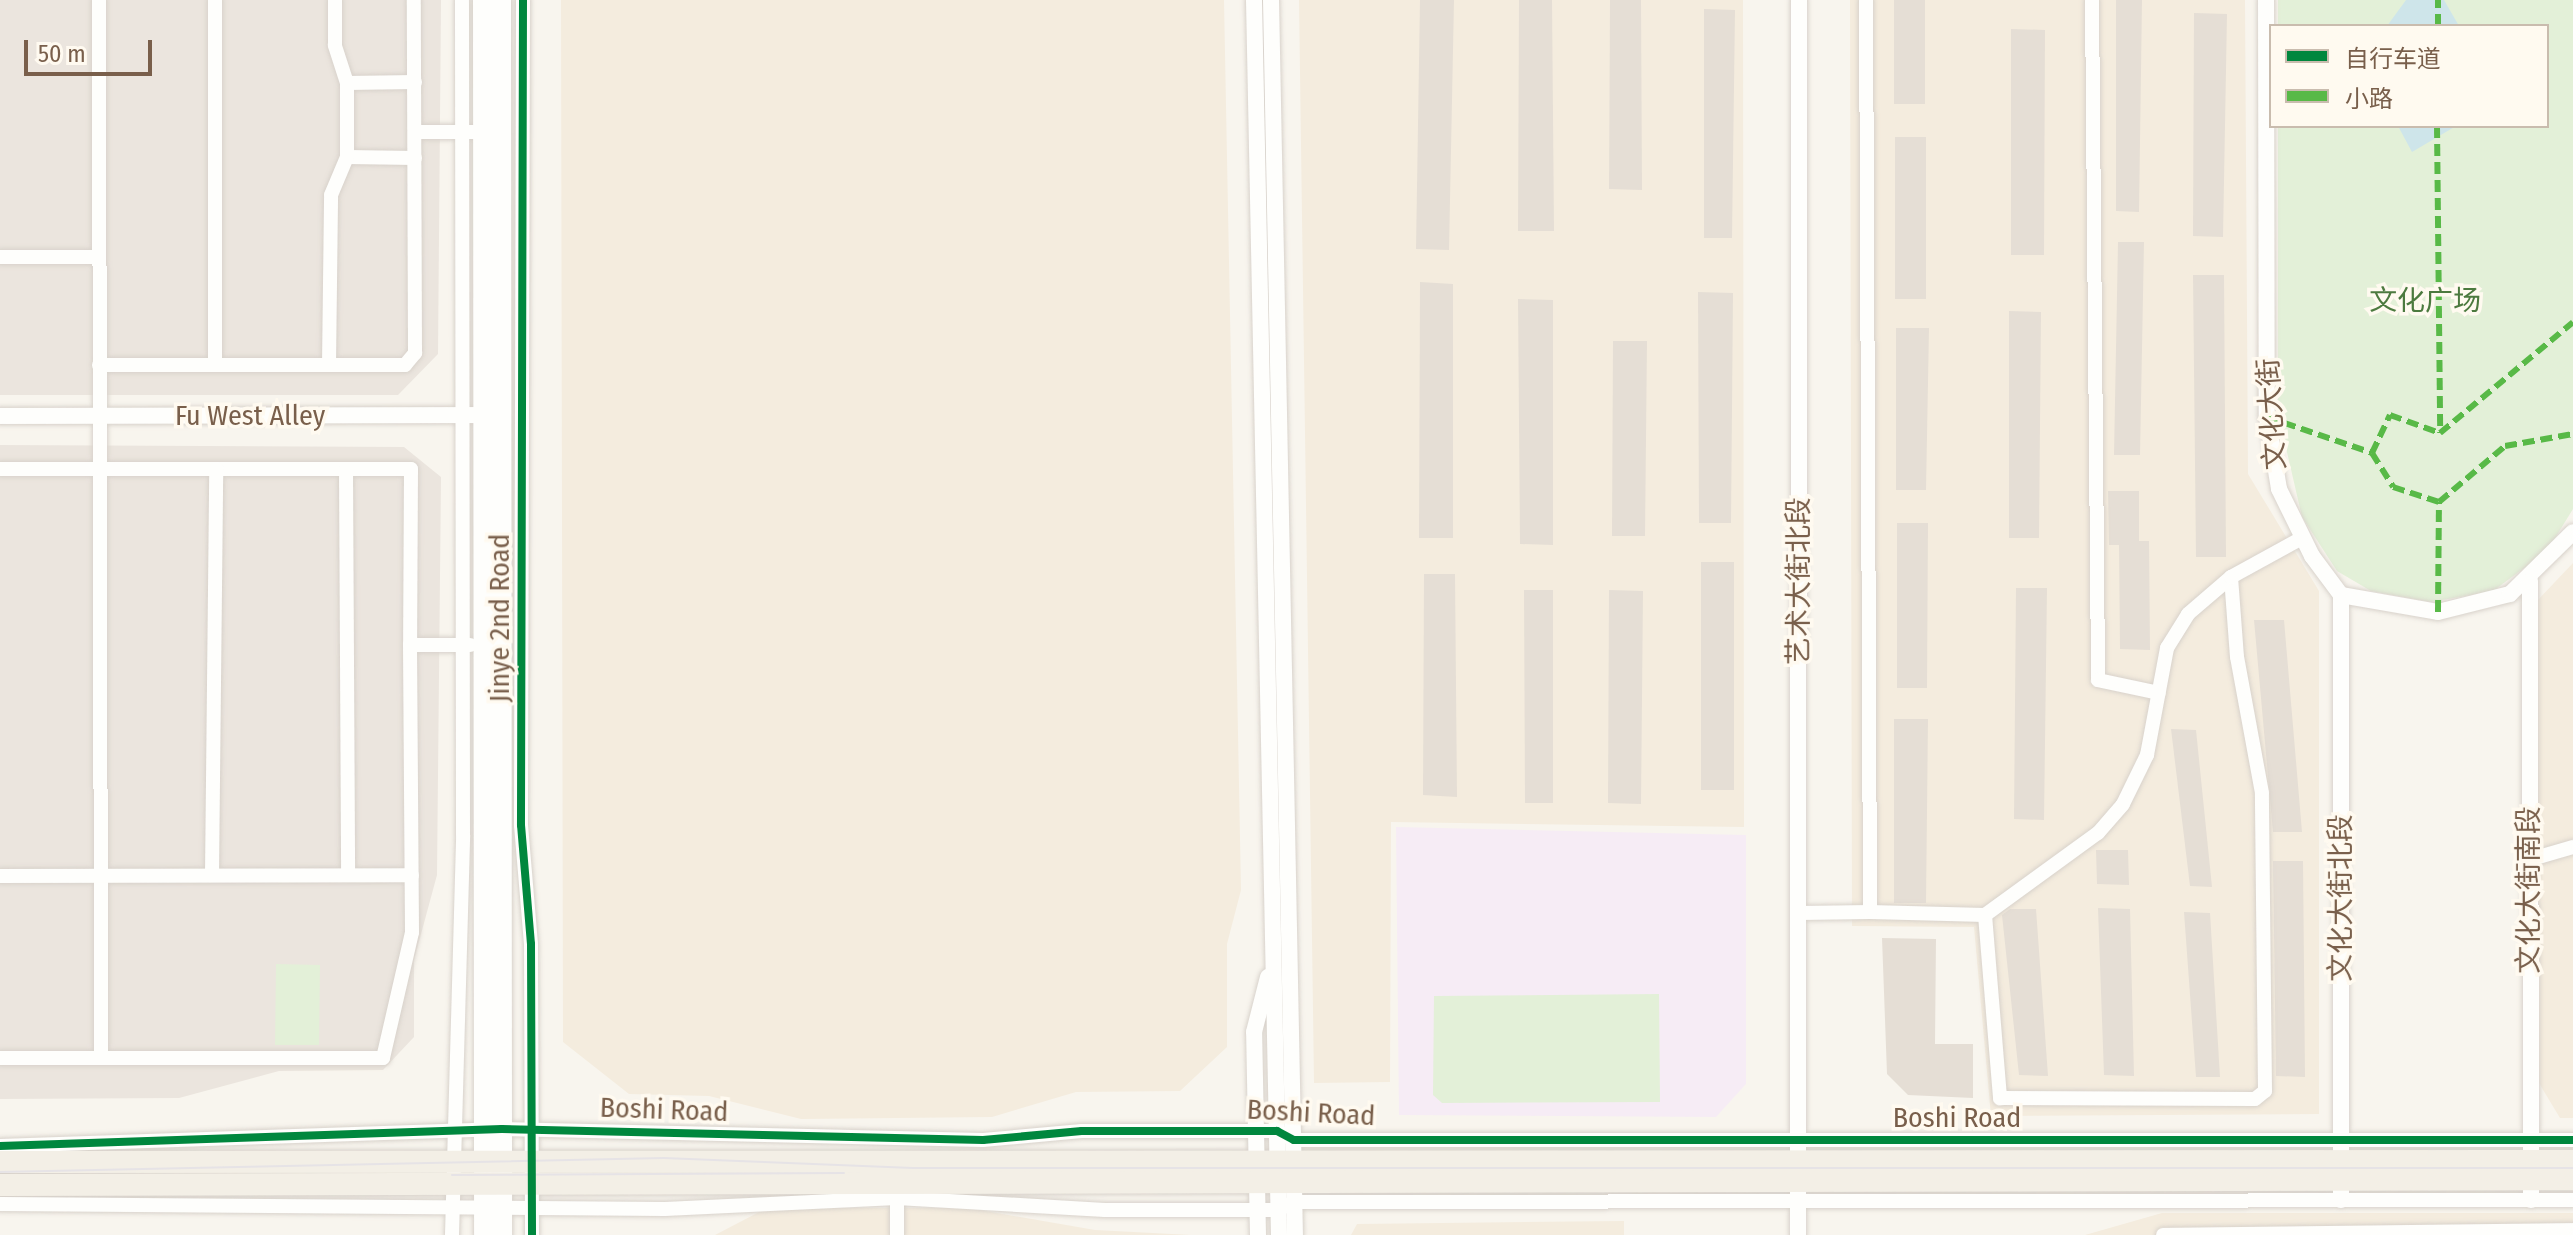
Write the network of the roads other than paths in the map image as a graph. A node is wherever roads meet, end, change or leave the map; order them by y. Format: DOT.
graph roads {
  1 [pos="99,0"];
  2 [pos="215,0"];
  3 [pos="335,0"];
  4 [pos="414,0"];
  5 [pos="462,0"];
  6 [pos="483,0"];
  7 [pos="501,0"];
  8 [pos="523,0"];
  9 [pos="1254,0"];
  10 [pos="1271,0"];
  11 [pos="1799,0"];
  12 [pos="1866,0"];
  13 [pos="2092,0"];
  14 [pos="2266,0"];
  15 [pos="415,82"];
  16 [pos="347,83"];
  17 [pos="415,132"];
  18 [pos="462,132"];
  19 [pos="492,132"];
  20 [pos="347,157"];
  21 [pos="415,158"];
  22 [pos="0,257"];
  23 [pos="99,257"];
  24 [pos="215,364"];
  25 [pos="99,365"];
  26 [pos="329,365"];
  27 [pos="482,415"];
  28 [pos="0,416"];
  29 [pos="102,417"];
  30 [pos="0,469"];
  31 [pos="101,469"];
  32 [pos="216,469"];
  33 [pos="346,469"];
  34 [pos="2573,532"];
  35 [pos="2302,538"];
  36 [pos="2231,577"];
  37 [pos="2530,581"];
  38 [pos="2341,595"];
  39 [pos="410,645"];
  40 [pos="482,645"];
  41 [pos="2159,693"];
  42 [pos="2573,847"];
  43 [pos="2528,860"];
  44 [pos="212,875"];
  45 [pos="348,875"];
  46 [pos="412,875"];
  47 [pos="0,876"];
  48 [pos="101,876"];
  49 [pos="1870,912"];
  50 [pos="1800,913"];
  51 [pos="1985,915"];
  52 [pos="1274,956"];
  53 [pos="101,1057"];
  54 [pos="0,1058"];
  55 [pos="531,1129"];
  56 [pos="493,1130"];
  57 [pos="1254,1131"];
  58 [pos="1277,1131"];
  59 [pos="453,1132"];
  60 [pos="2573,1140"];
  61 [pos="0,1146"];
  62 [pos="2573,1161"];
  63 [pos="0,1162"];
  64 [pos="453,1170"];
  65 [pos="493,1170"];
  66 [pos="531,1170"];
  67 [pos="1280,1170"];
  68 [pos="1798,1170"];
  69 [pos="2341,1170"];
  70 [pos="2531,1170"];
  71 [pos="2573,1179"];
  72 [pos="0,1185"];
  73 [pos="897,1198"];
  74 [pos="2573,1200"];
  75 [pos="0,1204"];
  76 [pos="452,1209"];
  77 [pos="493,1209"];
  78 [pos="532,1209"];
  79 [pos="1258,1210"];
  80 [pos="1278,1210"];
  81 [pos="2573,1230"];
  82 [pos="2446,1231"];
  83 [pos="452,1235"];
  84 [pos="484,1235"];
  85 [pos="502,1235"];
  86 [pos="532,1235"];
  87 [pos="897,1235"];
  88 [pos="1258,1235"];
  89 [pos="1279,1235"];
  90 [pos="1295,1235"];
  91 [pos="1798,1235"];
  92 [pos="2163,1235"];
  1 -- 23 [label="street"];
  2 -- 24 [label="street"];
  3 -- 16 [label="street"];
  4 -- 15 [label="street"];
  5 -- 18 [label="street, Jinye 2nd Road"];
  6 -- 19 [label="main road, Jinye 2nd Road"];
  7 -- 19 [label="main road, Jinye 2nd Road"];
  8 -- 55 [label="street, Jinye 2nd Road"];
  9 -- 52 [label="street"];
  10 -- 67 [label="street"];
  11 -- 50 [label="street, 艺术大街北段"];
  12 -- 49 [label="street"];
  13 -- 41 [label="street"];
  14 -- 35 [label="street, 文化大街"];
  15 -- 16 [label="street"];
  15 -- 17 [label="street"];
  16 -- 20 [label="street"];
  17 -- 18 [label="street"];
  17 -- 21 [label="street"];
  18 -- 19 [label="street"];
  18 -- 27 [label="street, Jinye 2nd Road"];
  19 -- 27 [label="main road, Jinye 2nd Road"];
  20 -- 21 [label="street"];
  20 -- 26 [label="street"];
  21 -- 26 [label="street"];
  22 -- 23 [label="street"];
  23 -- 25 [label="street"];
  24 -- 25 [label="street"];
  24 -- 26 [label="street"];
  25 -- 29 [label="street"];
  27 -- 29 [label="street, Fu West Alley"];
  27 -- 40 [label="main road, Jinye 2nd Road"];
  28 -- 29 [label="street, Fu West Alley"];
  29 -- 31 [label="street"];
  30 -- 31 [label="street"];
  31 -- 32 [label="street"];
  31 -- 48 [label="street"];
  32 -- 33 [label="street"];
  32 -- 44 [label="street"];
  33 -- 39 [label="street"];
  33 -- 45 [label="street"];
  34 -- 37 [label="street"];
  35 -- 36 [label="street"];
  35 -- 38 [label="street, 文化大街"];
  36 -- 41 [label="street"];
  36 -- 51 [label="street"];
  37 -- 38 [label="street"];
  37 -- 43 [label="street, 文化大街南段"];
  38 -- 69 [label="street, 文化大街北段"];
  39 -- 40 [label="street"];
  39 -- 46 [label="street"];
  40 -- 56 [label="main road, Jinye 2nd Road"];
  40 -- 59 [label="street, Jinye 2nd Road"];
  41 -- 51 [label="street"];
  42 -- 43 [label="street"];
  43 -- 70 [label="street, 文化大街南段"];
  44 -- 45 [label="street"];
  44 -- 48 [label="street"];
  45 -- 46 [label="street"];
  46 -- 53 [label="street"];
  47 -- 48 [label="street"];
  48 -- 53 [label="street"];
  49 -- 50 [label="street"];
  49 -- 51 [label="street"];
  50 -- 68 [label="street, 艺术大街北段"];
  52 -- 57 [label="street"];
  52 -- 58 [label="street"];
  53 -- 54 [label="street"];
  55 -- 56 [label="street, Boshi Road"];
  55 -- 57 [label="street, Boshi Road"];
  55 -- 66 [label="street, Jinye 2nd Road"];
  56 -- 59 [label="street, Boshi Road"];
  56 -- 65 [label="main road, Jinye 2nd Road"];
  57 -- 58 [label="street, Boshi Road"];
  57 -- 67 [label="street"];
  58 -- 67 [label="street"];
  58 -- 67 [label="street, Boshi Road"];
  59 -- 61 [label="street, Boshi Road"];
  59 -- 64 [label="street, Jinye 2nd Road"];
  60 -- 70 [label="street, Boshi Road"];
  62 -- 70 [label="main road, Boshi Road"];
  63 -- 64 [label="main road, Boshi Road"];
  64 -- 65 [label="main road, Boshi Road"];
  64 -- 72 [label="main road, Boshi Road"];
  64 -- 76 [label="street, Jinye 2nd Road"];
  65 -- 66 [label="main road, Boshi Road"];
  65 -- 77 [label="main road, Jinye 2nd Road"];
  66 -- 67 [label="main road, Boshi Road"];
  66 -- 78 [label="street, Jinye 2nd Road"];
  67 -- 68 [label="main road, Boshi Road"];
  67 -- 68 [label="street, Boshi Road"];
  67 -- 79 [label="street"];
  67 -- 80 [label="street"];
  67 -- 80 [label="street, Boshi Road"];
  67 -- 90 [label="street"];
  68 -- 69 [label="main road, Boshi Road"];
  68 -- 69 [label="street, Boshi Road"];
  68 -- 91 [label="street, 艺术大街北段"];
  69 -- 70 [label="main road, Boshi Road"];
  69 -- 70 [label="street, Boshi Road"];
  70 -- 71 [label="main road, Boshi Road"];
  70 -- 74 [label="street, Boshi Road"];
  73 -- 78 [label="street, Boshi Road"];
  73 -- 79 [label="street, Boshi Road"];
  73 -- 87 [label="street"];
  75 -- 76 [label="street, Boshi Road"];
  76 -- 77 [label="street, Boshi Road"];
  76 -- 83 [label="street, Jinye 2nd Road"];
  77 -- 78 [label="street, Boshi Road"];
  77 -- 84 [label="main road, Jinye 2nd Road"];
  77 -- 85 [label="main road, Jinye 2nd Road"];
  78 -- 86 [label="street, Jinye 2nd Road"];
  79 -- 80 [label="street, Boshi Road"];
  79 -- 88 [label="street"];
  80 -- 89 [label="street"];
  81 -- 82 [label="street"];
  82 -- 92 [label="street"];
}
